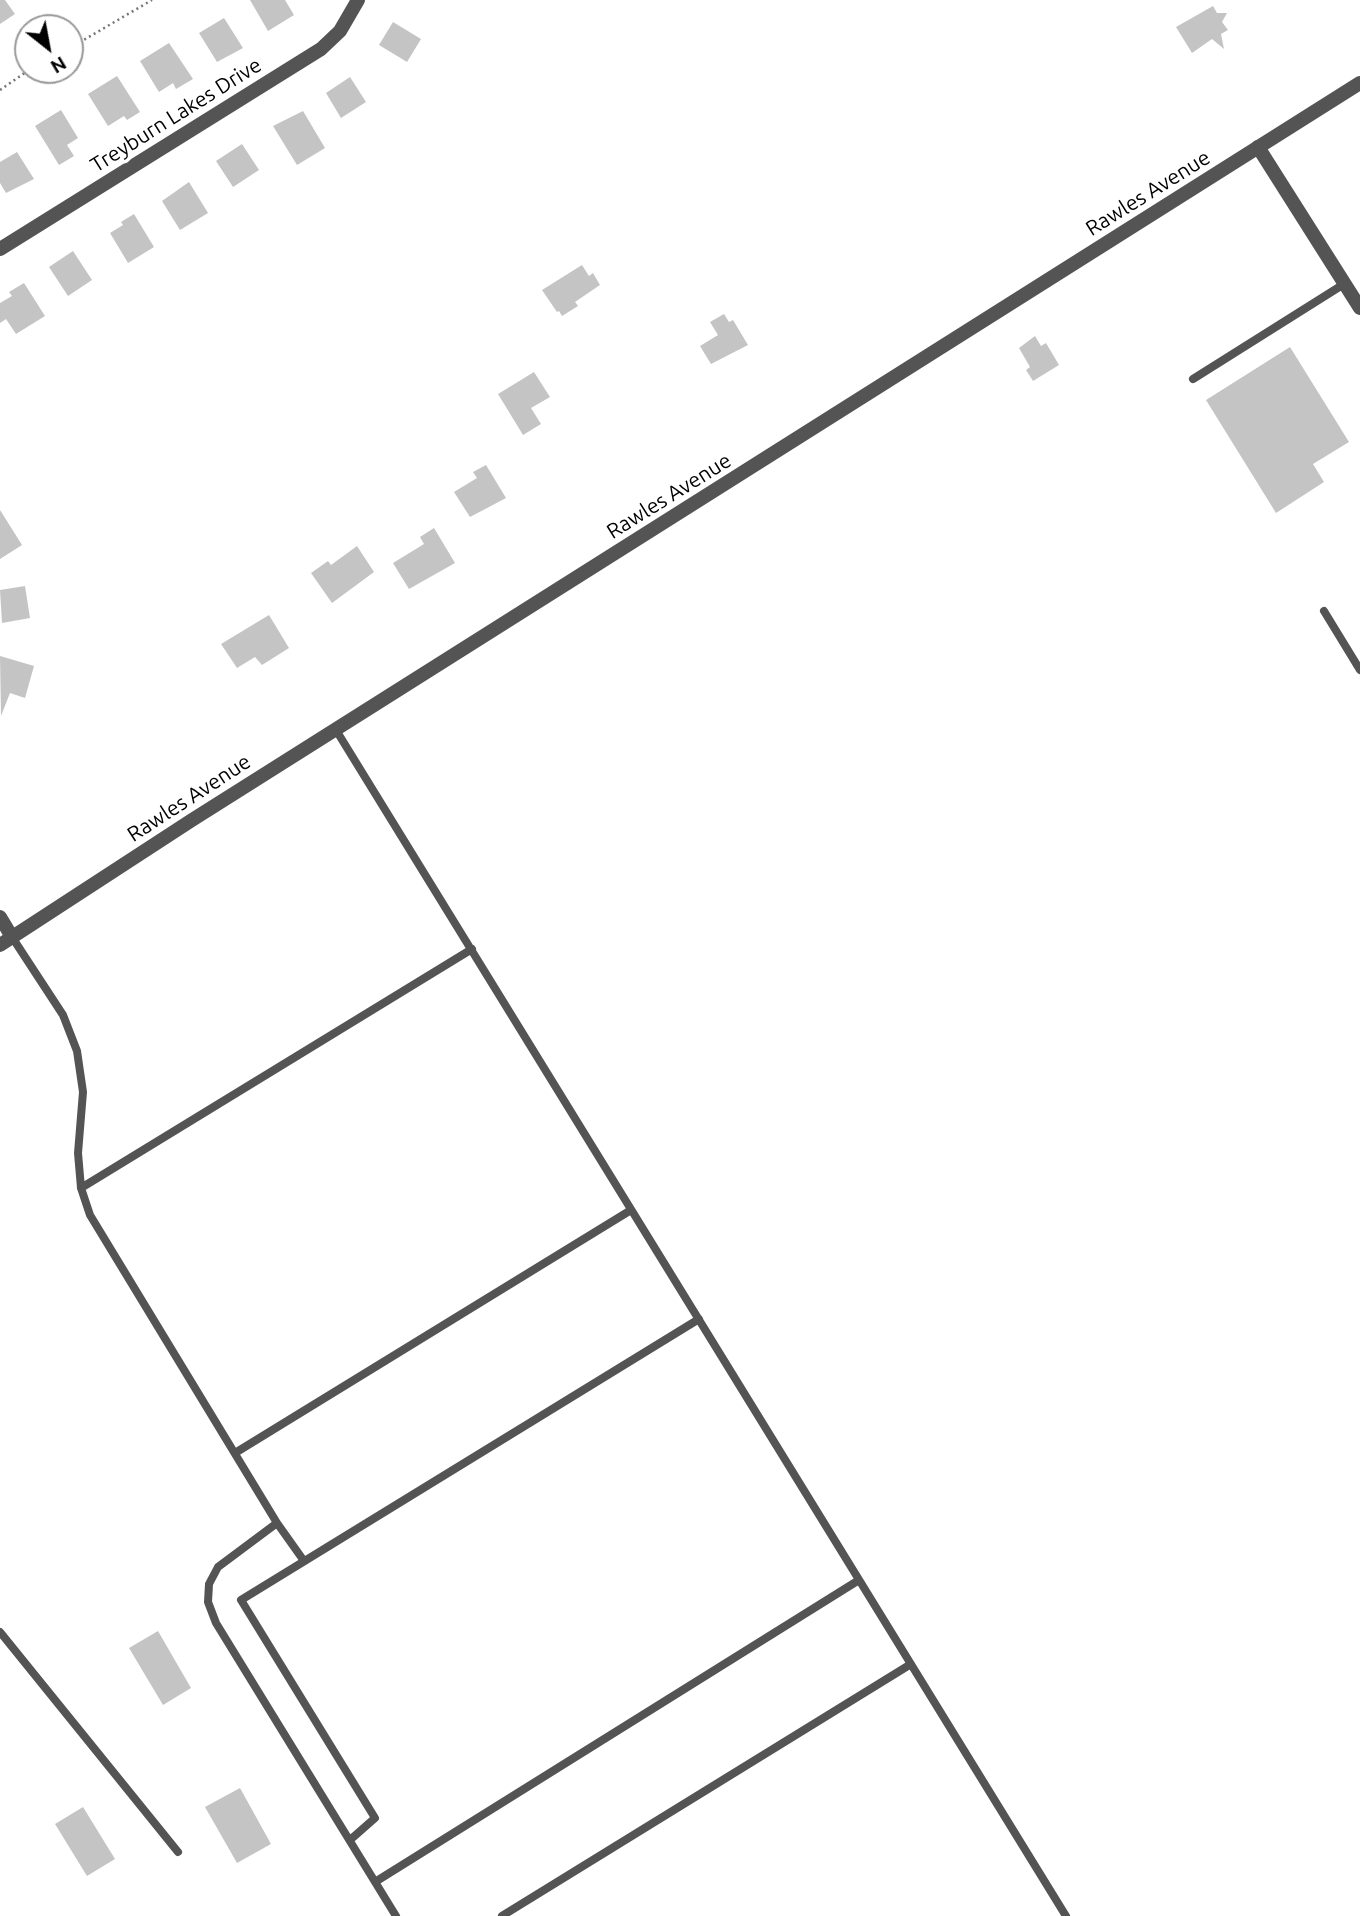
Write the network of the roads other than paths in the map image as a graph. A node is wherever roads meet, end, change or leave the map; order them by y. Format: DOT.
graph roads {
  1 [pos="358,0"];
  2 [pos="1360,83"];
  3 [pos="1258,147"];
  4 [pos="0,249"];
  5 [pos="1344,284"];
  6 [pos="1360,309"];
  7 [pos="1193,379"];
  8 [pos="1324,611"];
  9 [pos="1360,670"];
  10 [pos="336,730"];
  11 [pos="0,917"];
  12 [pos="6,941"];
  13 [pos="472,949"];
  14 [pos="80,1188"];
  15 [pos="631,1210"];
  16 [pos="699,1320"];
  17 [pos="235,1453"];
  18 [pos="277,1523"];
  19 [pos="304,1562"];
  20 [pos="859,1580"];
  21 [pos="0,1632"];
  22 [pos="911,1664"];
  23 [pos="350,1840"];
  24 [pos="178,1852"];
  25 [pos="375,1882"];
  26 [pos="396,1916"];
  27 [pos="502,1916"];
  28 [pos="1066,1916"];
  1 -- 4 [label="street, Treyburn Lakes Drive"];
  2 -- 3 [label="street, Rawles Avenue"];
  3 -- 5 [label="street"];
  3 -- 10 [label="street, Rawles Avenue"];
  5 -- 6 [label="street"];
  5 -- 7 [label="lane"];
  8 -- 9 [label="lane"];
  10 -- 12 [label="street, Rawles Avenue"];
  10 -- 13 [label="lane"];
  11 -- 12 [label="street"];
  12 -- 14 [label="lane"];
  13 -- 14 [label="lane"];
  13 -- 15 [label="lane"];
  14 -- 17 [label="lane"];
  15 -- 16 [label="lane"];
  15 -- 17 [label="lane"];
  16 -- 19 [label="lane"];
  16 -- 20 [label="lane"];
  17 -- 18 [label="lane"];
  18 -- 19 [label="lane"];
  18 -- 23 [label="lane"];
  19 -- 23 [label="lane"];
  20 -- 22 [label="lane"];
  20 -- 25 [label="lane"];
  21 -- 24 [label="lane"];
  22 -- 27 [label="lane"];
  22 -- 28 [label="lane"];
  23 -- 25 [label="lane"];
  25 -- 26 [label="lane"];
}
